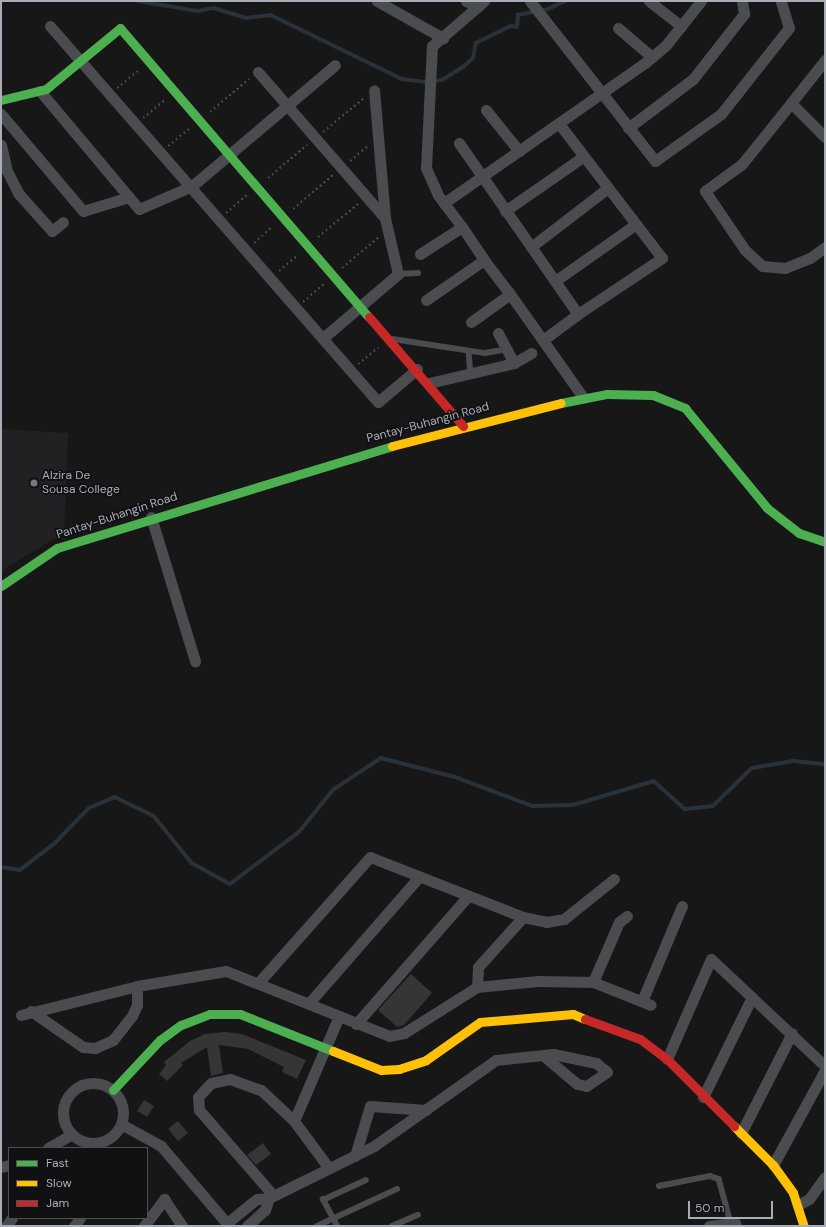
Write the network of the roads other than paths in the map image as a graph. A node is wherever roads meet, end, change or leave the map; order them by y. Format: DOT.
graph roads {
  1 [pos="377,1"];
  2 [pos="466,1"];
  3 [pos="649,1"];
  4 [pos="701,1"];
  5 [pos="742,1"];
  6 [pos="781,1"];
  7 [pos="531,2"];
  8 [pos="481,4"];
  9 [pos="50,26"];
  10 [pos="681,26"];
  11 [pos="618,28"];
  12 [pos="444,38"];
  13 [pos="652,57"];
  14 [pos="825,60"];
  15 [pos="81,61"];
  16 [pos="335,65"];
  17 [pos="258,72"];
  18 [pos="374,90"];
  19 [pos="40,91"];
  20 [pos="602,95"];
  21 [pos="1,100"];
  22 [pos="791,103"];
  23 [pos="287,106"];
  24 [pos="486,110"];
  25 [pos="1,114"];
  26 [pos="560,125"];
  27 [pos="628,128"];
  28 [pos="825,137"];
  29 [pos="459,143"];
  30 [pos="1,145"];
  31 [pos="519,151"];
  32 [pos="230,154"];
  33 [pos="584,156"];
  34 [pos="483,174"];
  35 [pos="192,186"];
  36 [pos="608,188"];
  37 [pos="129,197"];
  38 [pos="444,203"];
  39 [pos="505,211"];
  40 [pos="385,218"];
  41 [pos="63,222"];
  42 [pos="636,224"];
  43 [pos="462,227"];
  44 [pos="531,247"];
  45 [pos="825,247"];
  46 [pos="420,254"];
  47 [pos="484,260"];
  48 [pos="418,273"];
  49 [pos="398,274"];
  50 [pos="555,281"];
  51 [pos="510,294"];
  52 [pos="426,300"];
  53 [pos="360,306"];
  54 [pos="578,314"];
  55 [pos="472,322"];
  56 [pos="498,333"];
  57 [pos="323,338"];
  58 [pos="390,339"];
  59 [pos="543,340"];
  60 [pos="507,349"];
  61 [pos="469,352"];
  62 [pos="531,353"];
  63 [pos="514,363"];
  64 [pos="417,369"];
  65 [pos="471,373"];
  66 [pos="429,382"];
  67 [pos="583,397"];
  68 [pos="463,426"];
  69 [pos="151,516"];
  70 [pos="825,542"];
  71 [pos="1,586"];
  72 [pos="195,660"];
  73 [pos="419,877"];
  74 [pos="614,879"];
  75 [pos="468,896"];
  76 [pos="682,906"];
  77 [pos="627,916"];
  78 [pos="523,917"];
  79 [pos="259,982"];
  80 [pos="593,982"];
  81 [pos="138,986"];
  82 [pos="477,987"];
  83 [pos="752,997"];
  84 [pos="309,1003"];
  85 [pos="339,1016"];
  86 [pos="356,1024"];
  87 [pos="792,1034"];
  88 [pos="324,1049"];
  89 [pos="544,1056"];
  90 [pos="667,1059"];
  91 [pos="825,1066"];
  92 [pos="825,1070"];
  93 [pos="114,1090"];
  94 [pos="703,1097"];
  95 [pos="426,1110"];
  96 [pos="294,1121"];
  97 [pos="121,1124"];
  98 [pos="741,1133"];
  99 [pos="72,1134"];
  100 [pos="50,1147"];
  101 [pos="355,1156"];
  102 [pos="773,1165"];
  103 [pos="328,1167"];
  104 [pos="825,1177"];
  105 [pos="366,1180"];
  106 [pos="659,1186"];
  107 [pos="397,1190"];
  108 [pos="271,1197"];
  109 [pos="798,1205"];
  110 [pos="418,1215"];
  111 [pos="332,1220"];
  112 [pos="228,1225"];
  113 [pos="733,1225"];
  114 [pos="144,1226"];
  115 [pos="182,1226"];
  116 [pos="247,1226"];
  117 [pos="317,1226"];
  118 [pos="336,1226"];
  119 [pos="392,1226"];
  120 [pos="709,1226"];
  121 [pos="804,1226"];
  1 -- 12 [label="street"];
  2 -- 8 [label="street"];
  3 -- 10 [label="street"];
  4 -- 10 [label="street"];
  5 -- 27 [label="street"];
  6 -- 27 [label="street"];
  7 -- 20 [label="street"];
  8 -- 12 [label="street"];
  9 -- 15 [label="street"];
  10 -- 13 [label="street"];
  11 -- 13 [label="street"];
  12 -- 38 [label="street"];
  13 -- 20 [label="street"];
  14 -- 22 [label="street"];
  15 -- 19 [label="street"];
  15 -- 32 [label="street"];
  15 -- 35 [label="street"];
  16 -- 23 [label="street"];
  17 -- 23 [label="street"];
  18 -- 40 [label="street"];
  19 -- 21 [label="street"];
  19 -- 37 [label="street"];
  20 -- 26 [label="street"];
  20 -- 27 [label="street"];
  22 -- 28 [label="street"];
  22 -- 45 [label="street"];
  23 -- 32 [label="street"];
  23 -- 40 [label="street"];
  24 -- 31 [label="street"];
  25 -- 37 [label="street"];
  26 -- 31 [label="street"];
  26 -- 33 [label="street"];
  29 -- 34 [label="street"];
  30 -- 41 [label="street"];
  31 -- 34 [label="street"];
  32 -- 35 [label="street"];
  32 -- 53 [label="street"];
  33 -- 36 [label="street"];
  33 -- 39 [label="street"];
  34 -- 38 [label="street"];
  34 -- 39 [label="street"];
  35 -- 37 [label="street"];
  35 -- 57 [label="street"];
  36 -- 42 [label="street"];
  36 -- 44 [label="street"];
  38 -- 43 [label="street"];
  39 -- 44 [label="street"];
  40 -- 49 [label="street"];
  42 -- 50 [label="street"];
  42 -- 54 [label="street"];
  43 -- 46 [label="street"];
  43 -- 47 [label="street"];
  44 -- 50 [label="street"];
  47 -- 51 [label="street"];
  47 -- 52 [label="street"];
  48 -- 49 [label="lane"];
  49 -- 53 [label="street"];
  50 -- 54 [label="street"];
  51 -- 55 [label="street"];
  51 -- 59 [label="street"];
  53 -- 57 [label="street"];
  53 -- 58 [label="street"];
  54 -- 59 [label="street"];
  56 -- 60 [label="street"];
  57 -- 64 [label="street"];
  58 -- 61 [label="lane"];
  58 -- 64 [label="street"];
  59 -- 67 [label="street"];
  60 -- 61 [label="lane"];
  60 -- 63 [label="street"];
  61 -- 65 [label="lane"];
  62 -- 63 [label="street"];
  63 -- 65 [label="street"];
  64 -- 66 [label="street"];
  65 -- 66 [label="street"];
  66 -- 68 [label="street"];
  67 -- 68 [label="street, Pantay-Buhangin Road"];
  67 -- 70 [label="street, Pantay-Buhangin Road"];
  68 -- 69 [label="street, Pantay-Buhangin Road"];
  69 -- 71 [label="street, Pantay-Buhangin Road"];
  69 -- 72 [label="street"];
  73 -- 75 [label="street"];
  73 -- 79 [label="street"];
  73 -- 84 [label="street"];
  74 -- 78 [label="street"];
  75 -- 78 [label="street"];
  75 -- 86 [label="street"];
  76 -- 80 [label="street"];
  77 -- 80 [label="street"];
  78 -- 82 [label="street"];
  79 -- 81 [label="street"];
  79 -- 84 [label="street"];
  80 -- 82 [label="street"];
  81 -- 81 [label="street"];
  82 -- 86 [label="street"];
  83 -- 87 [label="street"];
  83 -- 90 [label="street"];
  83 -- 94 [label="street"];
  84 -- 85 [label="street"];
  85 -- 86 [label="street"];
  85 -- 88 [label="street"];
  87 -- 91 [label="street"];
  87 -- 98 [label="street"];
  88 -- 90 [label="street"];
  88 -- 93 [label="street"];
  88 -- 96 [label="street"];
  89 -- 89 [label="street"];
  89 -- 95 [label="street"];
  90 -- 94 [label="street"];
  92 -- 102 [label="street"];
  93 -- 97 [label="street"];
  93 -- 99 [label="street"];
  94 -- 98 [label="street"];
  95 -- 101 [label="street"];
  95 -- 101 [label="street"];
  96 -- 103 [label="street"];
  96 -- 108 [label="street"];
  97 -- 99 [label="street"];
  97 -- 112 [label="street"];
  98 -- 102 [label="street"];
  99 -- 100 [label="street"];
  101 -- 103 [label="street"];
  102 -- 109 [label="street"];
  103 -- 108 [label="street"];
  104 -- 109 [label="street"];
  105 -- 111 [label="lane"];
  106 -- 113 [label="lane"];
  107 -- 111 [label="lane"];
  108 -- 112 [label="street"];
  108 -- 116 [label="street"];
  109 -- 121 [label="street"];
  110 -- 119 [label="lane"];
  111 -- 117 [label="lane"];
  111 -- 118 [label="lane"];
  113 -- 120 [label="street"];
  114 -- 115 [label="street"];
}
